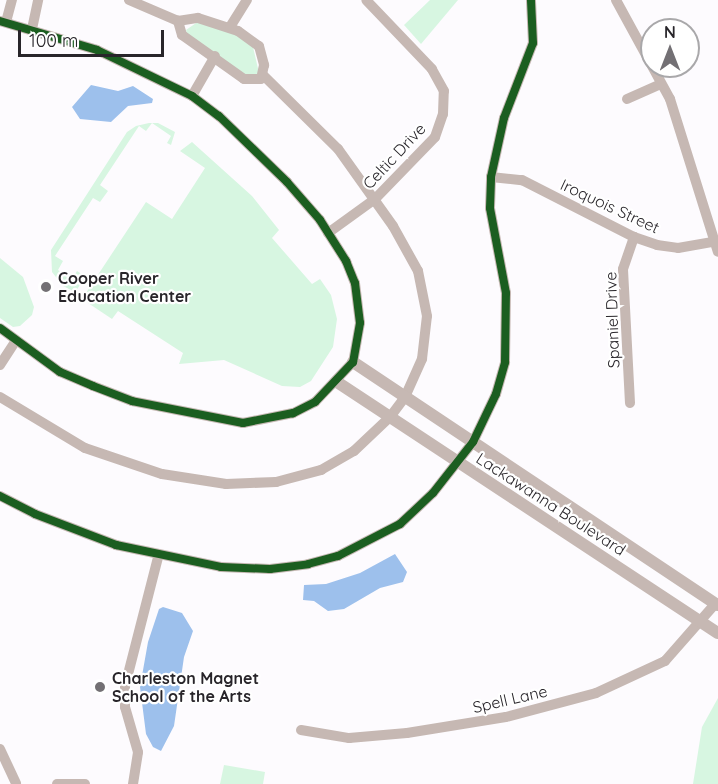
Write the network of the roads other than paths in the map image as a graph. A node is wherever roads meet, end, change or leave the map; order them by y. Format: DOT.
graph roads {
  1 [pos="12,0"];
  2 [pos="38,0"];
  3 [pos="129,0"];
  4 [pos="247,0"];
  5 [pos="366,0"];
  6 [pos="531,0"];
  7 [pos="616,0"];
  8 [pos="178,21"];
  9 [pos="3,22"];
  10 [pos="230,27"];
  11 [pos="32,29"];
  12 [pos="215,56"];
  13 [pos="263,75"];
  14 [pos="661,84"];
  15 [pos="192,96"];
  16 [pos="627,99"];
  17 [pos="491,177"];
  18 [pos="375,200"];
  19 [pos="328,233"];
  20 [pos="634,237"];
  21 [pos="717,245"];
  22 [pos="0,328"];
  23 [pos="15,342"];
  24 [pos="352,362"];
  25 [pos="0,365"];
  26 [pos="337,382"];
  27 [pos="0,397"];
  28 [pos="405,398"];
  29 [pos="630,403"];
  30 [pos="390,417"];
  31 [pos="473,442"];
  32 [pos="459,463"];
  33 [pos="0,496"];
  34 [pos="159,555"];
  35 [pos="717,604"];
  36 [pos="701,621"];
  37 [pos="718,633"];
  38 [pos="301,730"];
  39 [pos="0,749"];
  40 [pos="16,784"];
  41 [pos="57,784"];
  42 [pos="85,784"];
  43 [pos="133,784"];
  1 -- 9 [label="street"];
  2 -- 11 [label="street"];
  3 -- 8 [label="street"];
  4 -- 10 [label="street"];
  5 -- 18 [label="street, Celtic Drive"];
  6 -- 17 [label="street"];
  7 -- 14 [label="street"];
  8 -- 10 [label="street"];
  8 -- 12 [label="street"];
  9 -- 11 [label="street"];
  10 -- 13 [label="street"];
  11 -- 15 [label="street"];
  12 -- 13 [label="street"];
  12 -- 15 [label="street"];
  13 -- 18 [label="street"];
  14 -- 16 [label="street"];
  14 -- 21 [label="street"];
  15 -- 19 [label="street"];
  17 -- 20 [label="street, Iroquois Street"];
  17 -- 31 [label="street"];
  18 -- 19 [label="street, Celtic Drive"];
  18 -- 28 [label="street"];
  19 -- 24 [label="street"];
  20 -- 21 [label="street, Iroquois Street"];
  20 -- 29 [label="street, Spaniel Drive"];
  22 -- 23 [label="street"];
  23 -- 25 [label="street"];
  23 -- 26 [label="street"];
  24 -- 26 [label="street"];
  24 -- 28 [label="street, Lackawanna Boulevard"];
  26 -- 30 [label="street, Lackawanna Boulevard"];
  27 -- 30 [label="street"];
  28 -- 30 [label="street"];
  28 -- 31 [label="street, Lackawanna Boulevard"];
  30 -- 32 [label="street, Lackawanna Boulevard"];
  31 -- 32 [label="street"];
  31 -- 35 [label="street, Lackawanna Boulevard"];
  32 -- 34 [label="street"];
  32 -- 36 [label="street, Lackawanna Boulevard"];
  33 -- 34 [label="street"];
  34 -- 43 [label="street"];
  35 -- 36 [label="street, Spell Lane"];
  36 -- 37 [label="street, Lackawanna Boulevard"];
  36 -- 38 [label="street, Spell Lane"];
  39 -- 40 [label="street"];
  41 -- 42 [label="street"];
}
